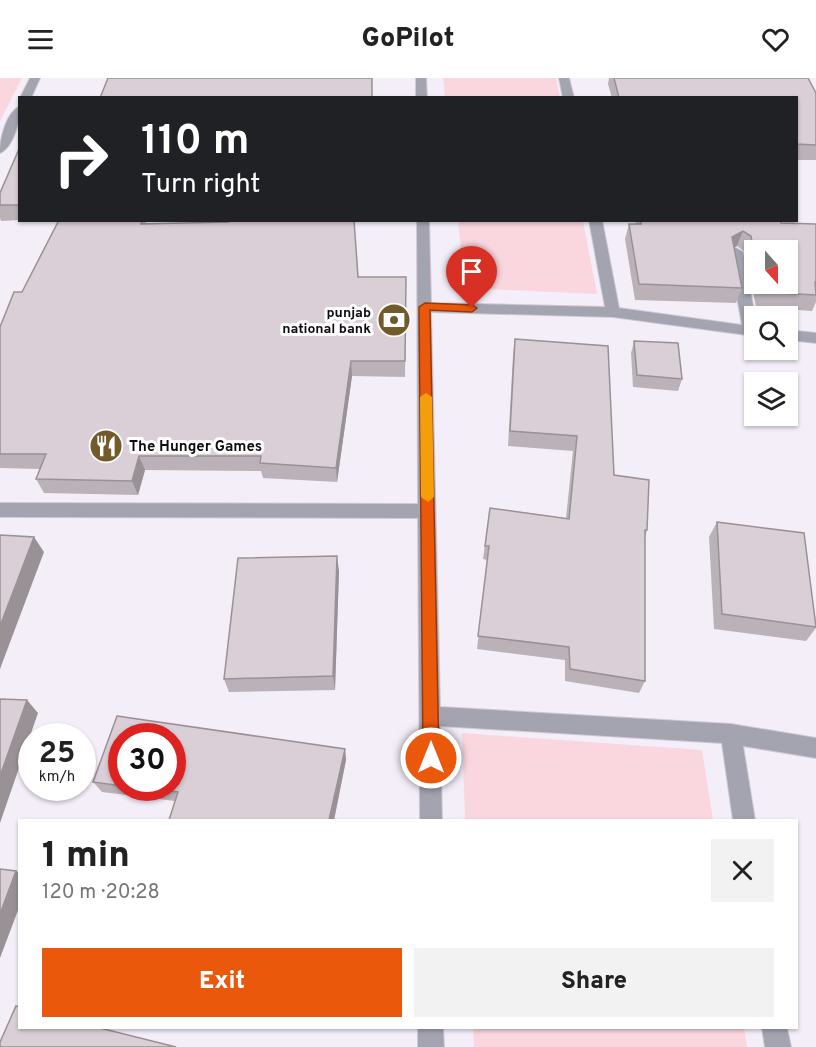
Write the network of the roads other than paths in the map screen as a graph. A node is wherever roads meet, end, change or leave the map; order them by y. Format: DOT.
graph roads {
  1 [pos="35,78"];
  2 [pos="421,78"];
  3 [pos="564,78"];
  4 [pos="26,96"];
  5 [pos="422,96"];
  6 [pos="568,96"];
  7 [pos="18,114"];
  8 [pos="3,151"];
  9 [pos="423,222"];
  10 [pos="595,222"];
  11 [pos="736,252"];
  12 [pos="747,306"];
  13 [pos="425,307"];
  14 [pos="613,312"];
  15 [pos="744,329"];
  16 [pos="798,336"];
  17 [pos="816,339"];
  18 [pos="0,510"];
  19 [pos="428,511"];
  20 [pos="431,716"];
  21 [pos="731,734"];
  22 [pos="816,748"];
  23 [pos="431,819"];
  24 [pos="744,819"];
  25 [pos="431,1029"];
  26 [pos="775,1029"];
  27 [pos="431,1047"];
  28 [pos="778,1047"];
  1 -- 4 [label="street"];
  2 -- 5 [label="street"];
  3 -- 6 [label="street"];
  7 -- 8 [label="street"];
  9 -- 13 [label="street"];
  10 -- 14 [label="street"];
  11 -- 12 [label="street"];
  13 -- 14 [label="street"];
  13 -- 19 [label="street"];
  14 -- 15 [label="street"];
  16 -- 17 [label="street"];
  18 -- 19 [label="street"];
  19 -- 20 [label="street"];
  20 -- 21 [label="street"];
  20 -- 23 [label="street"];
  21 -- 22 [label="street"];
  21 -- 24 [label="street"];
  25 -- 27 [label="street"];
  26 -- 28 [label="street"];
}
